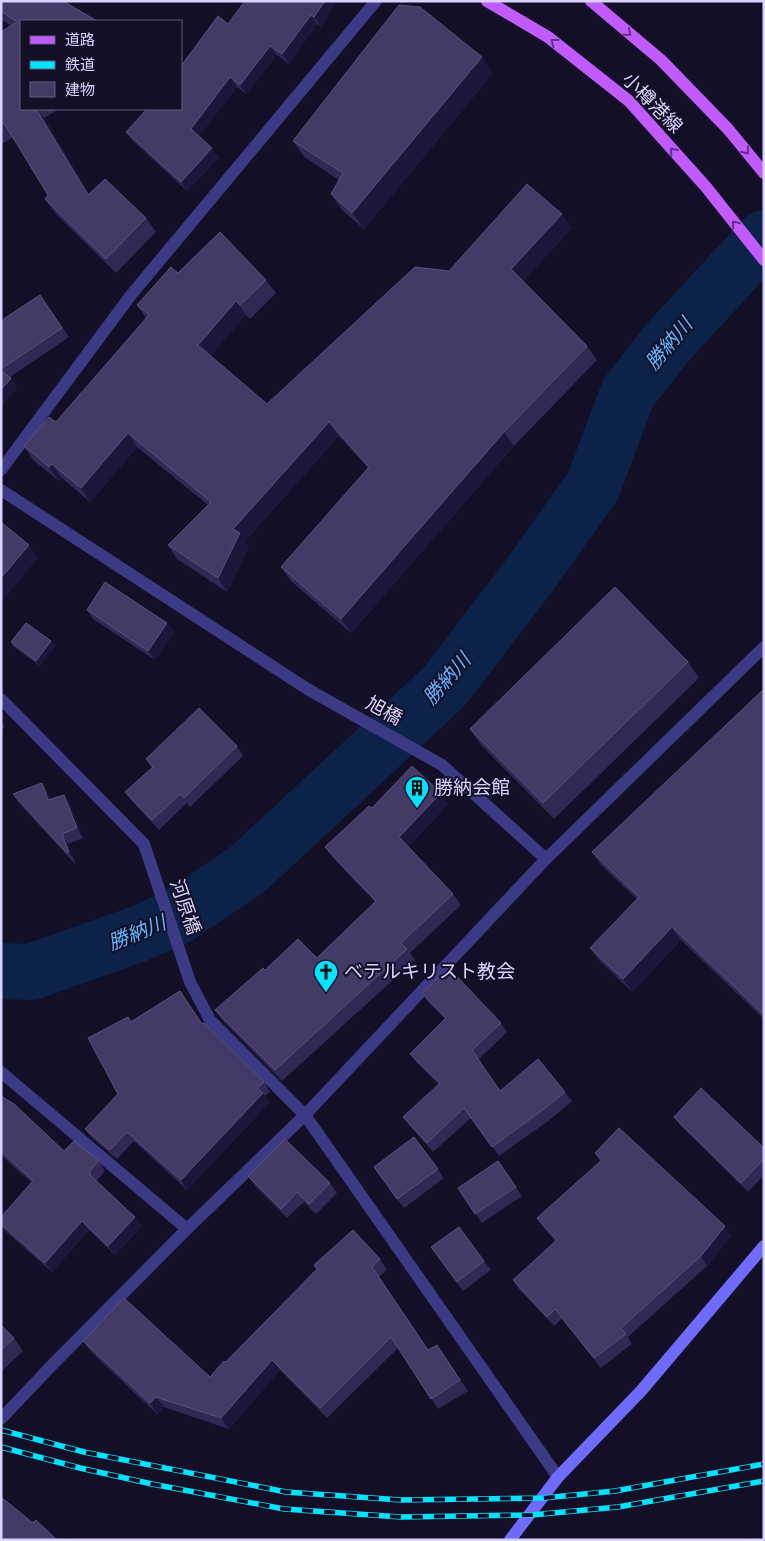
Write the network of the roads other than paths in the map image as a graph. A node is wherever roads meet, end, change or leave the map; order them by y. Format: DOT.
graph roads {
  1 [pos="376,1"];
  2 [pos="487,1"];
  3 [pos="591,1"];
  4 [pos="764,173"];
  5 [pos="764,260"];
  6 [pos="1,470"];
  7 [pos="1,490"];
  8 [pos="764,647"];
  9 [pos="1,699"];
  10 [pos="546,859"];
  11 [pos="1,1072"];
  12 [pos="305,1115"];
  13 [pos="187,1229"];
  14 [pos="764,1246"];
  15 [pos="1,1419"];
  16 [pos="558,1477"];
  17 [pos="510,1540"];
  1 -- 6 [label="street"];
  5 -- 2 [label="main road, 小樽港線, one-way"];
  3 -- 4 [label="main road, 小樽港線, one-way"];
  7 -- 10 [label="street, 旭橋"];
  8 -- 10 [label="street"];
  9 -- 12 [label="street, 河原橋"];
  10 -- 12 [label="street"];
  11 -- 13 [label="street"];
  12 -- 13 [label="street"];
  12 -- 16 [label="street, 河原橋"];
  13 -- 15 [label="street"];
  14 -- 16 [label="street"];
  16 -- 17 [label="street"];
}
